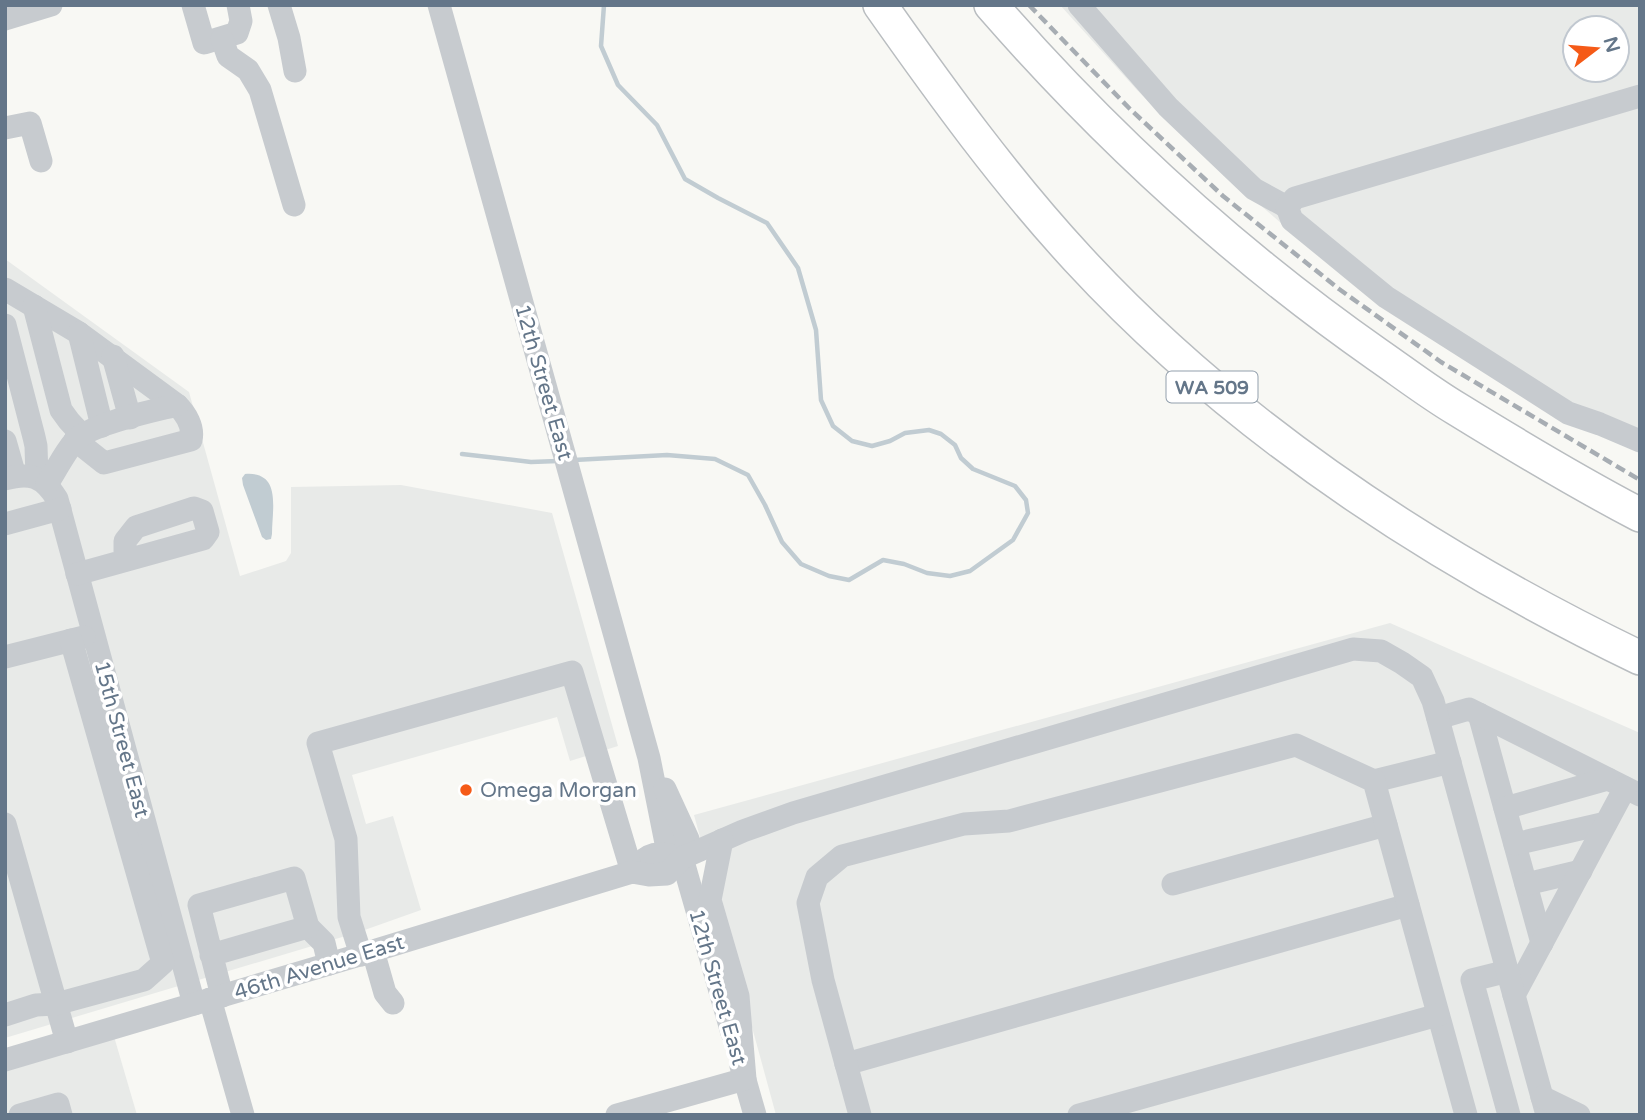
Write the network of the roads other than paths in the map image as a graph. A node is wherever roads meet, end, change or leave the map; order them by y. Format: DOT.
graph roads {
  1 [pos="51,5"];
  2 [pos="192,5"];
  3 [pos="239,5"];
  4 [pos="279,5"];
  5 [pos="439,5"];
  6 [pos="880,5"];
  7 [pos="991,5"];
  8 [pos="1079,5"];
  9 [pos="5,19"];
  10 [pos="222,39"];
  11 [pos="295,71"];
  12 [pos="1640,96"];
  13 [pos="5,128"];
  14 [pos="41,161"];
  15 [pos="294,205"];
  16 [pos="1287,207"];
  17 [pos="5,289"];
  18 [pos="34,306"];
  19 [pos="5,326"];
  20 [pos="79,333"];
  21 [pos="113,356"];
  22 [pos="177,405"];
  23 [pos="130,418"];
  24 [pos="86,434"];
  25 [pos="5,441"];
  26 [pos="1640,441"];
  27 [pos="29,479"];
  28 [pos="60,509"];
  29 [pos="1640,516"];
  30 [pos="7,526"];
  31 [pos="125,560"];
  32 [pos="77,574"];
  33 [pos="94,634"];
  34 [pos="71,640"];
  35 [pos="5,657"];
  36 [pos="1640,659"];
  37 [pos="1479,714"];
  38 [pos="1438,718"];
  39 [pos="109,732"];
  40 [pos="1450,762"];
  41 [pos="1374,781"];
  42 [pos="1624,787"];
  43 [pos="1505,808"];
  44 [pos="1606,823"];
  45 [pos="5,824"];
  46 [pos="1386,825"];
  47 [pos="722,840"];
  48 [pos="1516,844"];
  49 [pos="682,858"];
  50 [pos="1581,871"];
  51 [pos="632,872"];
  52 [pos="1173,884"];
  53 [pos="1526,884"];
  54 [pos="1408,905"];
  55 [pos="308,927"];
  56 [pos="163,928"];
  57 [pos="1542,943"];
  58 [pos="367,953"];
  59 [pos="211,955"];
  60 [pos="330,964"];
  61 [pos="1508,971"];
  62 [pos="144,980"];
  63 [pos="1514,995"];
  64 [pos="209,1000"];
  65 [pos="393,1003"];
  66 [pos="56,1004"];
  67 [pos="5,1015"];
  68 [pos="1438,1015"];
  69 [pos="154,1016"];
  70 [pos="67,1042"];
  71 [pos="5,1060"];
  72 [pos="846,1064"];
  73 [pos="745,1079"];
  74 [pos="1545,1106"];
  75 [pos="20,1115"];
  76 [pos="61,1115"];
  77 [pos="243,1115"];
  78 [pos="617,1115"];
  79 [pos="755,1115"];
  80 [pos="860,1115"];
  81 [pos="1079,1115"];
  82 [pos="1466,1115"];
  83 [pos="1509,1115"];
  84 [pos="1579,1115"];
  1 -- 9 [label="street"];
  2 -- 10 [label="street"];
  3 -- 10 [label="street"];
  4 -- 11 [label="street"];
  5 -- 49 [label="street, 12th Street East"];
  6 -- 36 [label="highway, WA 509"];
  7 -- 29 [label="highway"];
  8 -- 16 [label="street"];
  10 -- 15 [label="street"];
  12 -- 16 [label="street"];
  13 -- 14 [label="street"];
  16 -- 26 [label="street"];
  17 -- 18 [label="street"];
  18 -- 20 [label="street"];
  18 -- 24 [label="street"];
  19 -- 27 [label="street"];
  20 -- 21 [label="street"];
  20 -- 24 [label="street"];
  21 -- 22 [label="street"];
  21 -- 23 [label="street"];
  22 -- 23 [label="street"];
  22 -- 24 [label="street"];
  23 -- 24 [label="street"];
  24 -- 27 [label="street"];
  25 -- 27 [label="street"];
  27 -- 28 [label="street, 15th Street East"];
  28 -- 30 [label="street"];
  28 -- 32 [label="street, 15th Street East"];
  31 -- 32 [label="street"];
  32 -- 33 [label="street, 15th Street East"];
  33 -- 34 [label="street"];
  33 -- 39 [label="street, 15th Street East"];
  34 -- 35 [label="street"];
  34 -- 39 [label="street"];
  37 -- 38 [label="street"];
  37 -- 42 [label="street"];
  37 -- 43 [label="street"];
  38 -- 40 [label="street, 46th Avenue East"];
  38 -- 47 [label="street, 46th Avenue East"];
  39 -- 56 [label="street, 15th Street East"];
  40 -- 41 [label="street"];
  40 -- 61 [label="street, 46th Avenue East"];
  41 -- 46 [label="street"];
  41 -- 72 [label="street"];
  42 -- 43 [label="street"];
  42 -- 44 [label="street"];
  43 -- 48 [label="street"];
  44 -- 48 [label="street"];
  44 -- 50 [label="street"];
  45 -- 66 [label="street"];
  46 -- 52 [label="street"];
  46 -- 54 [label="street"];
  47 -- 49 [label="street, 46th Avenue East"];
  47 -- 73 [label="street"];
  48 -- 53 [label="street"];
  49 -- 51 [label="street, 46th Avenue East"];
  49 -- 73 [label="street, 12th Street East"];
  50 -- 53 [label="street"];
  50 -- 57 [label="street"];
  51 -- 58 [label="street, 46th Avenue East"];
  51 -- 58 [label="street"];
  53 -- 57 [label="street"];
  54 -- 68 [label="street"];
  54 -- 72 [label="street"];
  55 -- 59 [label="street"];
  55 -- 59 [label="street"];
  55 -- 60 [label="street"];
  56 -- 62 [label="street"];
  56 -- 64 [label="street, 15th Street East"];
  57 -- 63 [label="street"];
  58 -- 60 [label="street, 46th Avenue East"];
  58 -- 65 [label="street"];
  59 -- 64 [label="street"];
  60 -- 64 [label="street, 46th Avenue East"];
  61 -- 63 [label="street, 46th Avenue East"];
  61 -- 83 [label="street"];
  62 -- 66 [label="street"];
  62 -- 69 [label="street"];
  63 -- 74 [label="street, 46th Avenue East"];
  64 -- 69 [label="street, 46th Avenue East"];
  64 -- 77 [label="street, 15th Street East"];
  66 -- 67 [label="street"];
  66 -- 70 [label="street"];
  68 -- 81 [label="street"];
  68 -- 82 [label="street"];
  69 -- 70 [label="street, 46th Avenue East"];
  70 -- 71 [label="street, 46th Avenue East"];
  72 -- 80 [label="street"];
  73 -- 78 [label="street"];
  73 -- 79 [label="street, 12th Street East"];
  74 -- 84 [label="street"];
  75 -- 76 [label="street"];
}
